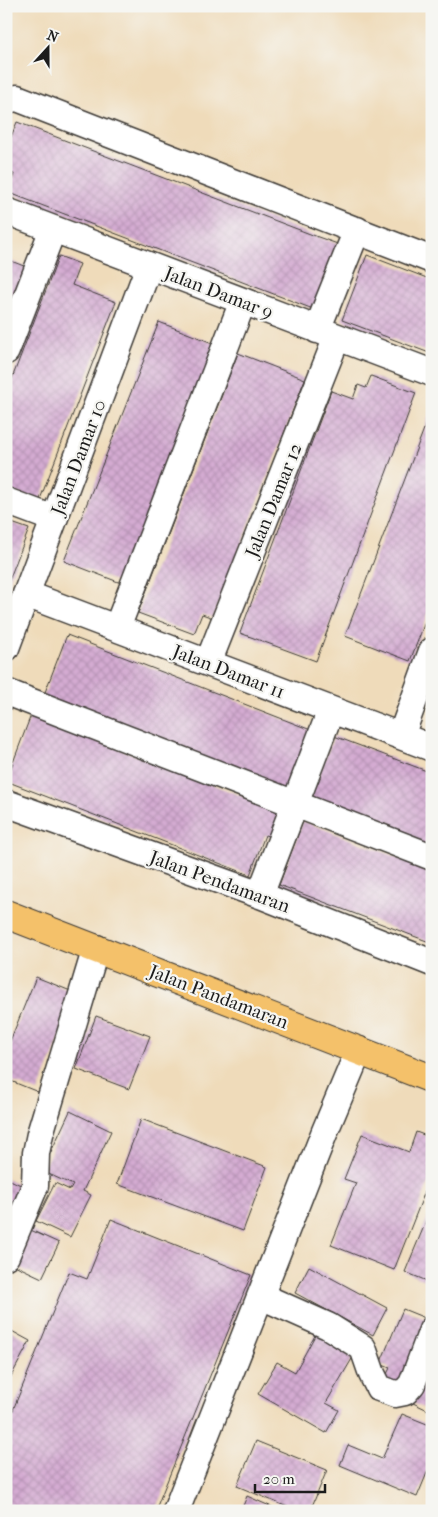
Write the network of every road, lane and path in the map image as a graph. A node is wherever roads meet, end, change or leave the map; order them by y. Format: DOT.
graph roads {
  1 [pos="6,100"];
  2 [pos="6,211"];
  3 [pos="53,229"];
  4 [pos="357,230"];
  5 [pos="432,260"];
  6 [pos="149,266"];
  7 [pos="243,301"];
  8 [pos="327,333"];
  9 [pos="6,351"];
  10 [pos="432,373"];
  11 [pos="6,501"];
  12 [pos="54,520"];
  13 [pos="26,594"];
  14 [pos="117,628"];
  15 [pos="6,648"];
  16 [pos="432,651"];
  17 [pos="208,663"];
  18 [pos="6,692"];
  19 [pos="331,710"];
  20 [pos="401,736"];
  21 [pos="432,748"];
  22 [pos="6,803"];
  23 [pos="295,804"];
  24 [pos="432,858"];
  25 [pos="260,895"];
  26 [pos="6,914"];
  27 [pos="96,948"];
  28 [pos="432,963"];
  29 [pos="359,1050"];
  30 [pos="432,1079"];
  31 [pos="6,1256"];
  32 [pos="261,1296"];
  33 [pos="432,1330"];
  34 [pos="184,1508"];
  1 -- 4 [label="street"];
  2 -- 3 [label="street, Jalan Damar 9"];
  3 -- 6 [label="street, Jalan Damar 9"];
  3 -- 9 [label="street"];
  4 -- 5 [label="street"];
  4 -- 8 [label="street, Jalan Damar 12"];
  6 -- 7 [label="street, Jalan Damar 9"];
  6 -- 12 [label="street, Jalan Damar 10"];
  7 -- 8 [label="street, Jalan Damar 9"];
  7 -- 14 [label="street"];
  8 -- 10 [label="street, Jalan Damar 9"];
  8 -- 17 [label="street, Jalan Damar 12"];
  11 -- 12 [label="street"];
  12 -- 13 [label="street, Jalan Damar 10"];
  13 -- 14 [label="street, Jalan Damar 11"];
  13 -- 15 [label="street, Jalan Damar 10"];
  14 -- 17 [label="street, Jalan Damar 11"];
  16 -- 20 [label="street"];
  17 -- 19 [label="street, Jalan Damar 11"];
  18 -- 23 [label="street"];
  19 -- 20 [label="street, Jalan Damar 11"];
  19 -- 23 [label="street"];
  20 -- 21 [label="street, Jalan Damar 11"];
  22 -- 25 [label="street, Jalan Pendamaran"];
  23 -- 24 [label="street"];
  23 -- 25 [label="street"];
  25 -- 28 [label="street, Jalan Pendamaran"];
  26 -- 27 [label="main road, Jalan Pandamaran"];
  27 -- 29 [label="main road, Jalan Pandamaran"];
  27 -- 31 [label="street"];
  29 -- 30 [label="main road, Jalan Pandamaran"];
  29 -- 32 [label="street"];
  32 -- 33 [label="street"];
  32 -- 34 [label="street"];
}
